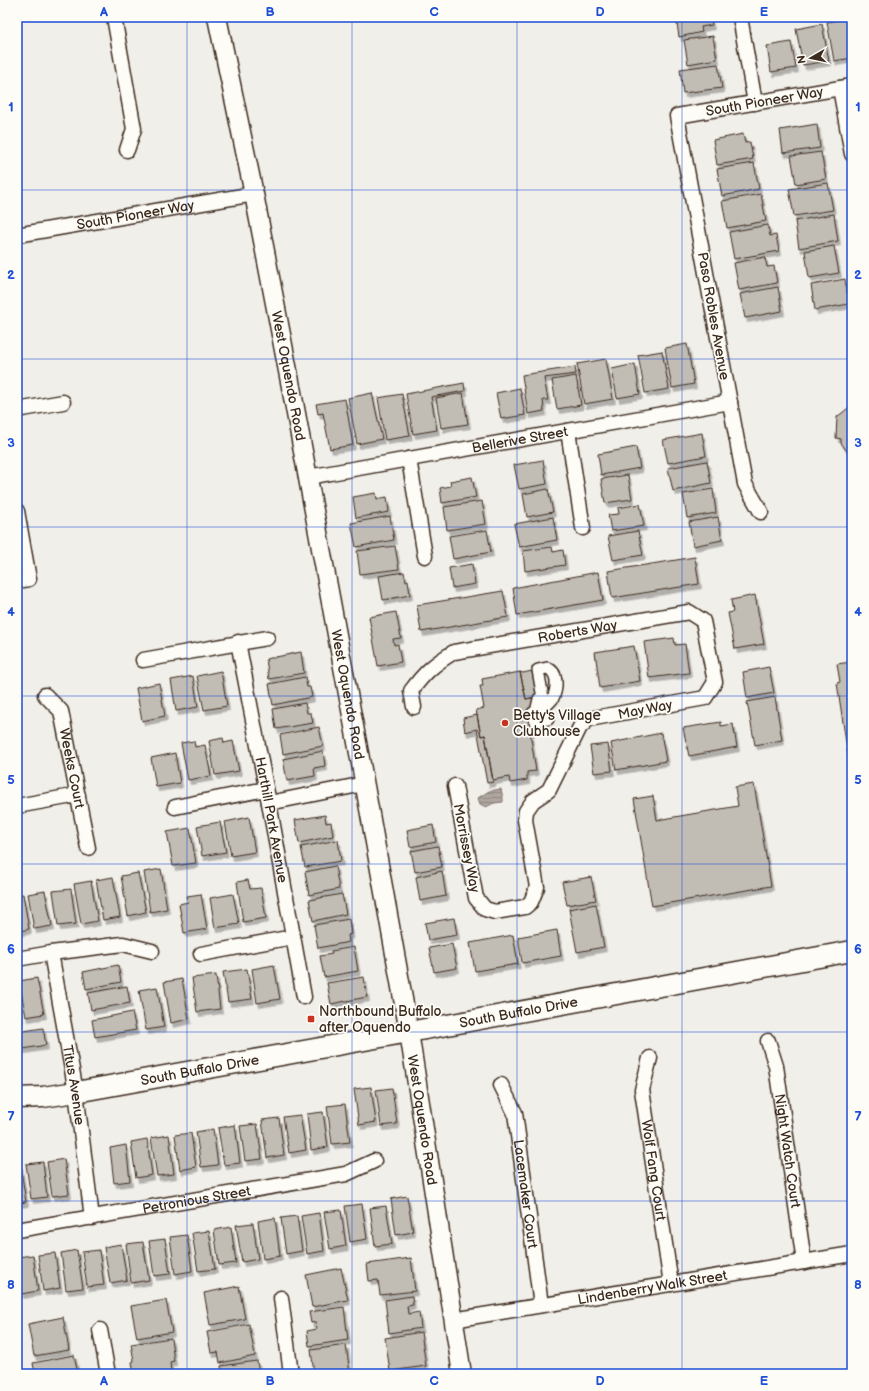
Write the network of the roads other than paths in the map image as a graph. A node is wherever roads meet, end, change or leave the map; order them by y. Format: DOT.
graph roads {
  1 [pos="114,17"];
  2 [pos="217,17"];
  3 [pos="740,17"];
  4 [pos="846,87"];
  5 [pos="755,102"];
  6 [pos="677,116"];
  7 [pos="127,150"];
  8 [pos="852,154"];
  9 [pos="254,194"];
  10 [pos="17,235"];
  11 [pos="63,402"];
  12 [pos="730,402"];
  13 [pos="17,410"];
  14 [pos="568,431"];
  15 [pos="409,459"];
  16 [pos="308,477"];
  17 [pos="17,511"];
  18 [pos="761,512"];
  19 [pos="584,528"];
  20 [pos="425,556"];
  21 [pos="23,580"];
  22 [pos="267,638"];
  23 [pos="238,642"];
  24 [pos="143,660"];
  25 [pos="710,689"];
  26 [pos="45,695"];
  27 [pos="414,707"];
  28 [pos="548,720"];
  29 [pos="364,784"];
  30 [pos="454,786"];
  31 [pos="78,795"];
  32 [pos="268,796"];
  33 [pos="17,806"];
  34 [pos="175,807"];
  35 [pos="88,848"];
  36 [pos="486,909"];
  37 [pos="293,937"];
  38 [pos="152,951"];
  39 [pos="852,951"];
  40 [pos="51,953"];
  41 [pos="201,954"];
  42 [pos="17,959"];
  43 [pos="304,997"];
  44 [pos="409,1032"];
  45 [pos="768,1041"];
  46 [pos="650,1058"];
  47 [pos="501,1085"];
  48 [pos="76,1092"];
  49 [pos="44,1097"];
  50 [pos="17,1098"];
  51 [pos="17,1106"];
  52 [pos="374,1161"];
  53 [pos="92,1218"];
  54 [pos="17,1230"];
  55 [pos="852,1254"];
  56 [pos="804,1262"];
  57 [pos="671,1284"];
  58 [pos="281,1298"];
  59 [pos="541,1305"];
  60 [pos="453,1320"];
  61 [pos="100,1330"];
  62 [pos="108,1374"];
  63 [pos="292,1374"];
  64 [pos="462,1374"];
  1 -- 7 [label="street"];
  2 -- 9 [label="street, West Oquendo Road"];
  3 -- 5 [label="street"];
  4 -- 5 [label="street, South Pioneer Way"];
  4 -- 8 [label="street"];
  5 -- 6 [label="street, South Pioneer Way"];
  6 -- 12 [label="street, Paso Robles Avenue"];
  9 -- 10 [label="street, South Pioneer Way"];
  9 -- 16 [label="street, West Oquendo Road"];
  11 -- 13 [label="street"];
  12 -- 14 [label="street, Bellerive Street"];
  12 -- 18 [label="street, Paso Robles Avenue"];
  14 -- 15 [label="street, Bellerive Street"];
  14 -- 19 [label="street"];
  15 -- 16 [label="street, Bellerive Street"];
  15 -- 20 [label="street"];
  16 -- 29 [label="street, West Oquendo Road"];
  17 -- 21 [label="street"];
  22 -- 23 [label="street"];
  23 -- 24 [label="street"];
  23 -- 32 [label="street, Harthill Park Avenue"];
  25 -- 27 [label="street, Roberts Way"];
  25 -- 36 [label="street, May Way"];
  26 -- 31 [label="street, Weeks Court"];
  28 -- 28 [label="street"];
  29 -- 32 [label="street"];
  29 -- 44 [label="street, West Oquendo Road"];
  30 -- 36 [label="street, Morrissey Way"];
  31 -- 33 [label="street"];
  31 -- 35 [label="street, Weeks Court"];
  32 -- 34 [label="street"];
  32 -- 37 [label="street, Harthill Park Avenue"];
  37 -- 41 [label="street"];
  37 -- 43 [label="street, Harthill Park Avenue"];
  38 -- 40 [label="street"];
  39 -- 44 [label="main road, South Buffalo Drive"];
  40 -- 42 [label="street"];
  40 -- 48 [label="street, Titus Avenue"];
  44 -- 48 [label="main road, South Buffalo Drive"];
  44 -- 60 [label="street, West Oquendo Road"];
  45 -- 56 [label="street, Night Watch Court"];
  46 -- 57 [label="street, Wolf Fang Court"];
  47 -- 59 [label="street, Lacemaker Court"];
  48 -- 49 [label="main road, South Buffalo Drive"];
  48 -- 53 [label="street, Titus Avenue"];
  49 -- 50 [label="main road, South Buffalo Drive"];
  49 -- 51 [label="main road, South Buffalo Drive"];
  52 -- 53 [label="street, Petronious Street"];
  53 -- 54 [label="street, Petronious Street"];
  55 -- 56 [label="street, Lindenberry Walk Street"];
  56 -- 57 [label="street, Lindenberry Walk Street"];
  57 -- 59 [label="street, Lindenberry Walk Street"];
  58 -- 63 [label="street"];
  59 -- 60 [label="street, Lindenberry Walk Street"];
  60 -- 64 [label="street, West Oquendo Road"];
  61 -- 62 [label="street"];
}
